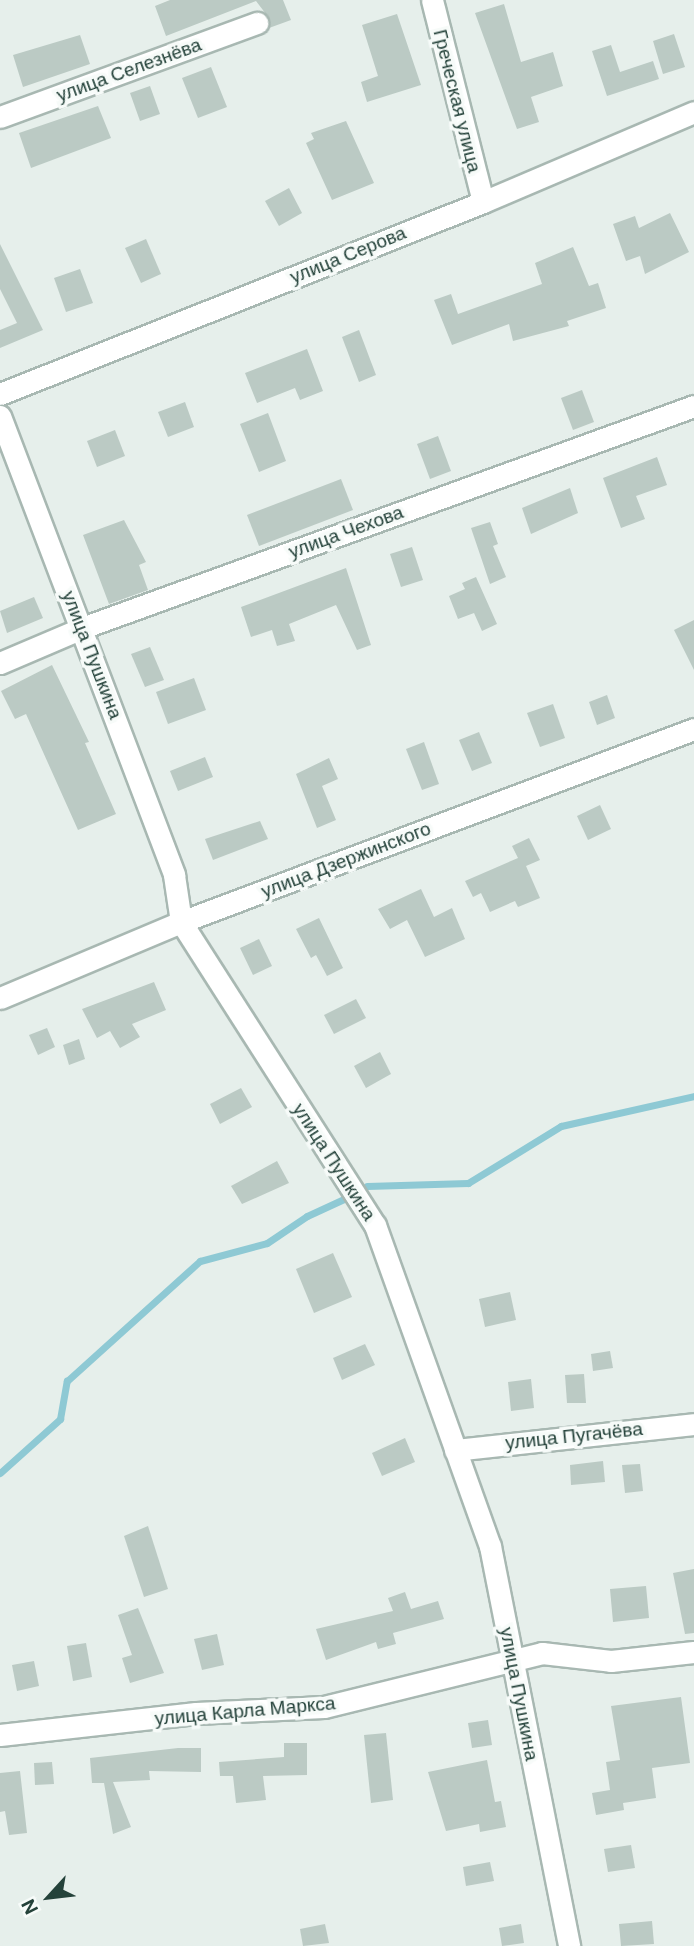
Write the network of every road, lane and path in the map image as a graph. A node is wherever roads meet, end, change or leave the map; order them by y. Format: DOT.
graph roads {
  1 [pos="432,0"];
  2 [pos="257,23"];
  3 [pos="694,112"];
  4 [pos="0,117"];
  5 [pos="483,202"];
  6 [pos="0,394"];
  7 [pos="694,406"];
  8 [pos="0,416"];
  9 [pos="82,628"];
  10 [pos="0,663"];
  11 [pos="694,729"];
  12 [pos="181,922"];
  13 [pos="0,998"];
  14 [pos="694,1424"];
  15 [pos="455,1450"];
  16 [pos="694,1652"];
  17 [pos="513,1660"];
  18 [pos="0,1735"];
  19 [pos="569,1946"];
  1 -- 5 [label="street, Греческая улица"];
  2 -- 4 [label="street, улица Селезнёва"];
  3 -- 5 [label="street, улица Серова"];
  5 -- 6 [label="street, улица Серова"];
  7 -- 9 [label="street, улица Чехова"];
  8 -- 9 [label="street, улица Пушкина"];
  9 -- 10 [label="street, улица Чехова"];
  9 -- 12 [label="street, улица Пушкина"];
  11 -- 12 [label="street, улица Дзержинского"];
  12 -- 13 [label="street, улица Дзержинского"];
  12 -- 15 [label="street, улица Пушкина"];
  14 -- 15 [label="street, улица Пугачёва"];
  15 -- 17 [label="street, улица Пушкина"];
  16 -- 17 [label="street, улица Карла Маркса"];
  17 -- 18 [label="street, улица Карла Маркса"];
  17 -- 19 [label="street, улица Пушкина"];
}
